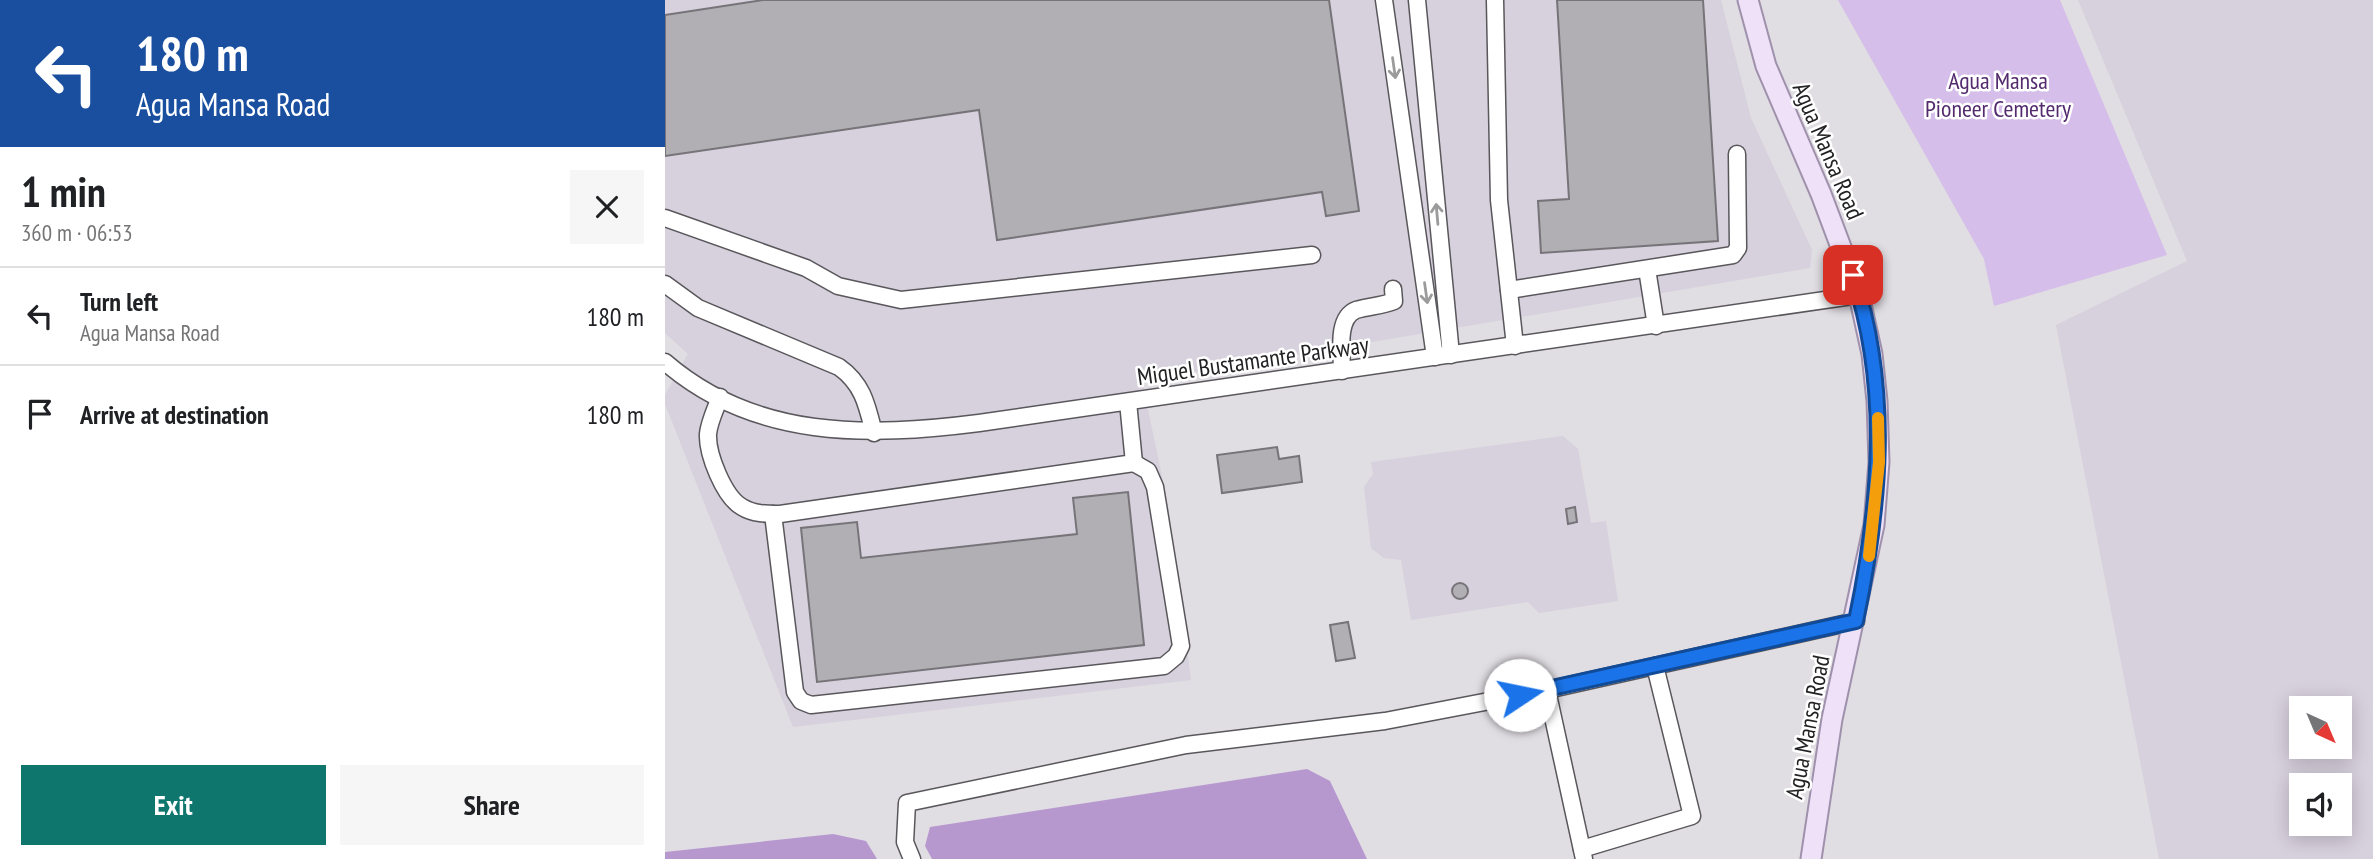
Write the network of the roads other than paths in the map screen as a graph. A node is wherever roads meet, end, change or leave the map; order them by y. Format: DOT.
graph roads {
  1 [pos="1384,0"];
  2 [pos="1417,0"];
  3 [pos="1495,0"];
  4 [pos="1748,0"];
  5 [pos="1737,154"];
  6 [pos="665,218"];
  7 [pos="1312,255"];
  8 [pos="1647,269"];
  9 [pos="665,284"];
  10 [pos="1393,289"];
  11 [pos="1509,290"];
  12 [pos="1859,295"];
  13 [pos="1656,326"];
  14 [pos="1515,346"];
  15 [pos="1443,356"];
  16 [pos="665,362"];
  17 [pos="1342,371"];
  18 [pos="720,397"];
  19 [pos="1128,402"];
  20 [pos="874,433"];
  21 [pos="1134,463"];
  22 [pos="773,514"];
  23 [pos="1856,621"];
  24 [pos="1655,666"];
  25 [pos="1547,690"];
  26 [pos="1583,854"];
  27 [pos="912,859"];
  28 [pos="1811,859"];
  1 -- 15 [label="street, one-way"];
  15 -- 2 [label="street, one-way"];
  3 -- 11 [label="street"];
  4 -- 12 [label="main road, Agua Mansa Road"];
  5 -- 8 [label="street"];
  6 -- 7 [label="street"];
  8 -- 11 [label="street"];
  8 -- 13 [label="street"];
  9 -- 20 [label="street"];
  10 -- 17 [label="street"];
  11 -- 14 [label="street"];
  12 -- 13 [label="street, Miguel Bustamante Parkway"];
  12 -- 23 [label="main road, Agua Mansa Road"];
  13 -- 14 [label="street, Miguel Bustamante Parkway"];
  14 -- 15 [label="street, Miguel Bustamante Parkway"];
  15 -- 17 [label="street, Miguel Bustamante Parkway"];
  16 -- 18 [label="street, Miguel Bustamante Parkway"];
  17 -- 19 [label="street, Miguel Bustamante Parkway"];
  18 -- 20 [label="street, Miguel Bustamante Parkway"];
  18 -- 22 [label="street"];
  19 -- 20 [label="street, Miguel Bustamante Parkway"];
  19 -- 21 [label="street"];
  21 -- 22 [label="street"];
  21 -- 22 [label="street"];
  23 -- 24 [label="street"];
  23 -- 28 [label="main road, Agua Mansa Road"];
  24 -- 25 [label="street"];
  24 -- 26 [label="street"];
  25 -- 26 [label="street"];
  25 -- 27 [label="street"];
}
